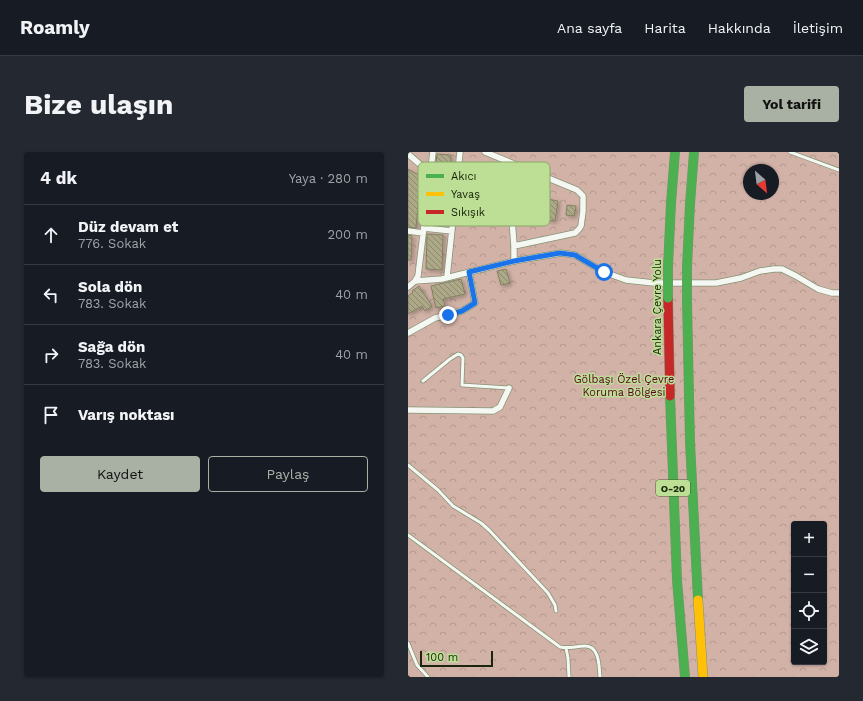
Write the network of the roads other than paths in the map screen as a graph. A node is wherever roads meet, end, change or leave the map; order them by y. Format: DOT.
graph roads {
  1 [pos="433,152"];
  2 [pos="460,152"];
  3 [pos="486,152"];
  4 [pos="675,152"];
  5 [pos="694,152"];
  6 [pos="790,152"];
  7 [pos="408,154"];
  8 [pos="432,162"];
  9 [pos="459,162"];
  10 [pos="508,162"];
  11 [pos="418,163"];
  12 [pos="839,170"];
  13 [pos="550,179"];
  14 [pos="423,226"];
  15 [pos="453,226"];
  16 [pos="512,226"];
  17 [pos="423,230"];
  18 [pos="408,231"];
  19 [pos="452,231"];
  20 [pos="514,246"];
  21 [pos="514,261"];
  22 [pos="469,272"];
  23 [pos="447,277"];
  24 [pos="415,282"];
  25 [pos="408,287"];
  26 [pos="839,293"];
  27 [pos="408,333"];
  28 [pos="423,381"];
  29 [pos="510,388"];
  30 [pos="408,410"];
  31 [pos="408,465"];
  32 [pos="408,535"];
  33 [pos="556,611"];
  34 [pos="408,643"];
  35 [pos="566,648"];
  36 [pos="428,677"];
  37 [pos="569,677"];
  38 [pos="600,677"];
  39 [pos="684,677"];
  40 [pos="703,677"];
  1 -- 8 [label="street"];
  2 -- 9 [label="street"];
  3 -- 10 [label="street"];
  4 -- 39 [label="highway, Ankara Çevre Yolu / O-20, bridge"];
  5 -- 40 [label="highway, O-20, bridge"];
  6 -- 12 [label="lane"];
  7 -- 11 [label="street"];
  13 -- 20 [label="street"];
  14 -- 17 [label="street"];
  15 -- 19 [label="street"];
  16 -- 20 [label="street"];
  17 -- 18 [label="street"];
  17 -- 19 [label="street"];
  17 -- 24 [label="street"];
  19 -- 23 [label="street"];
  20 -- 21 [label="street"];
  21 -- 22 [label="street"];
  21 -- 26 [label="street"];
  22 -- 23 [label="street"];
  22 -- 27 [label="street"];
  23 -- 24 [label="street"];
  24 -- 25 [label="street"];
  28 -- 29 [label="lane"];
  29 -- 30 [label="street"];
  31 -- 33 [label="lane"];
  32 -- 35 [label="lane"];
  34 -- 36 [label="lane"];
  35 -- 37 [label="lane"];
  35 -- 38 [label="lane"];
}
